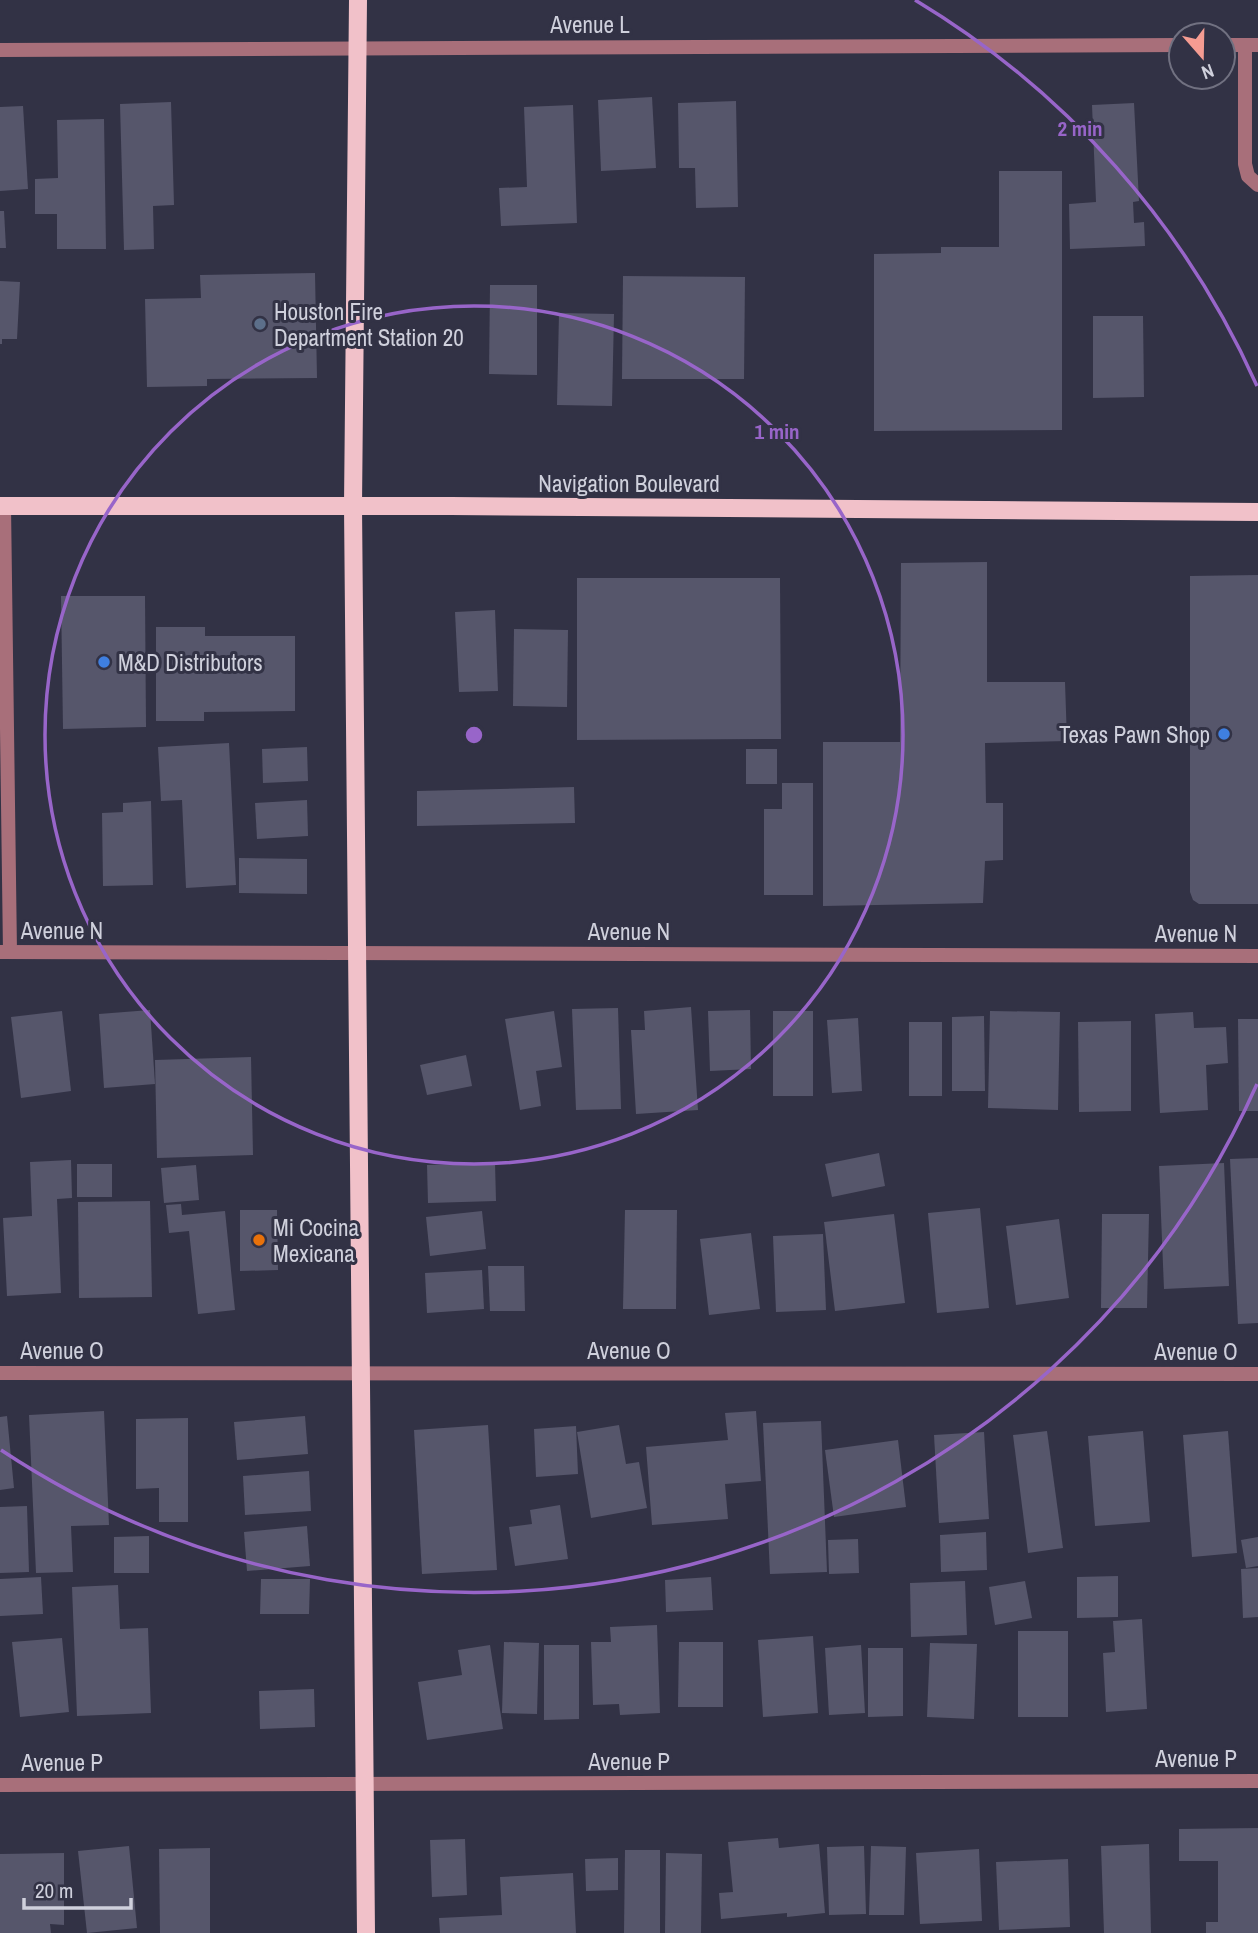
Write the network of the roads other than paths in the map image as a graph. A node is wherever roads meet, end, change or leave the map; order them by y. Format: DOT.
graph roads {
  1 [pos="358,0"];
  2 [pos="1167,45"];
  3 [pos="1252,45"];
  4 [pos="0,50"];
  5 [pos="358,50"];
  6 [pos="1258,185"];
  7 [pos="2,506"];
  8 [pos="353,506"];
  9 [pos="1258,512"];
  10 [pos="5,952"];
  11 [pos="358,953"];
  12 [pos="1258,956"];
  13 [pos="363,1372"];
  14 [pos="0,1373"];
  15 [pos="1258,1374"];
  16 [pos="1258,1781"];
  17 [pos="366,1784"];
  18 [pos="0,1785"];
  19 [pos="366,1933"];
  1 -- 5 [label="main road"];
  2 -- 5 [label="street, Avenue L"];
  3 -- 6 [label="street"];
  4 -- 5 [label="street, Avenue L"];
  5 -- 8 [label="main road"];
  7 -- 8 [label="main road, Navigation Boulevard"];
  7 -- 10 [label="street"];
  8 -- 9 [label="main road, Navigation Boulevard"];
  8 -- 11 [label="main road"];
  10 -- 11 [label="street, Avenue N"];
  11 -- 12 [label="street, Avenue N"];
  11 -- 13 [label="main road"];
  13 -- 14 [label="street, Avenue O"];
  13 -- 15 [label="street, Avenue O"];
  13 -- 17 [label="main road"];
  16 -- 17 [label="street, Avenue P"];
  17 -- 18 [label="street, Avenue P"];
  17 -- 19 [label="main road"];
}
